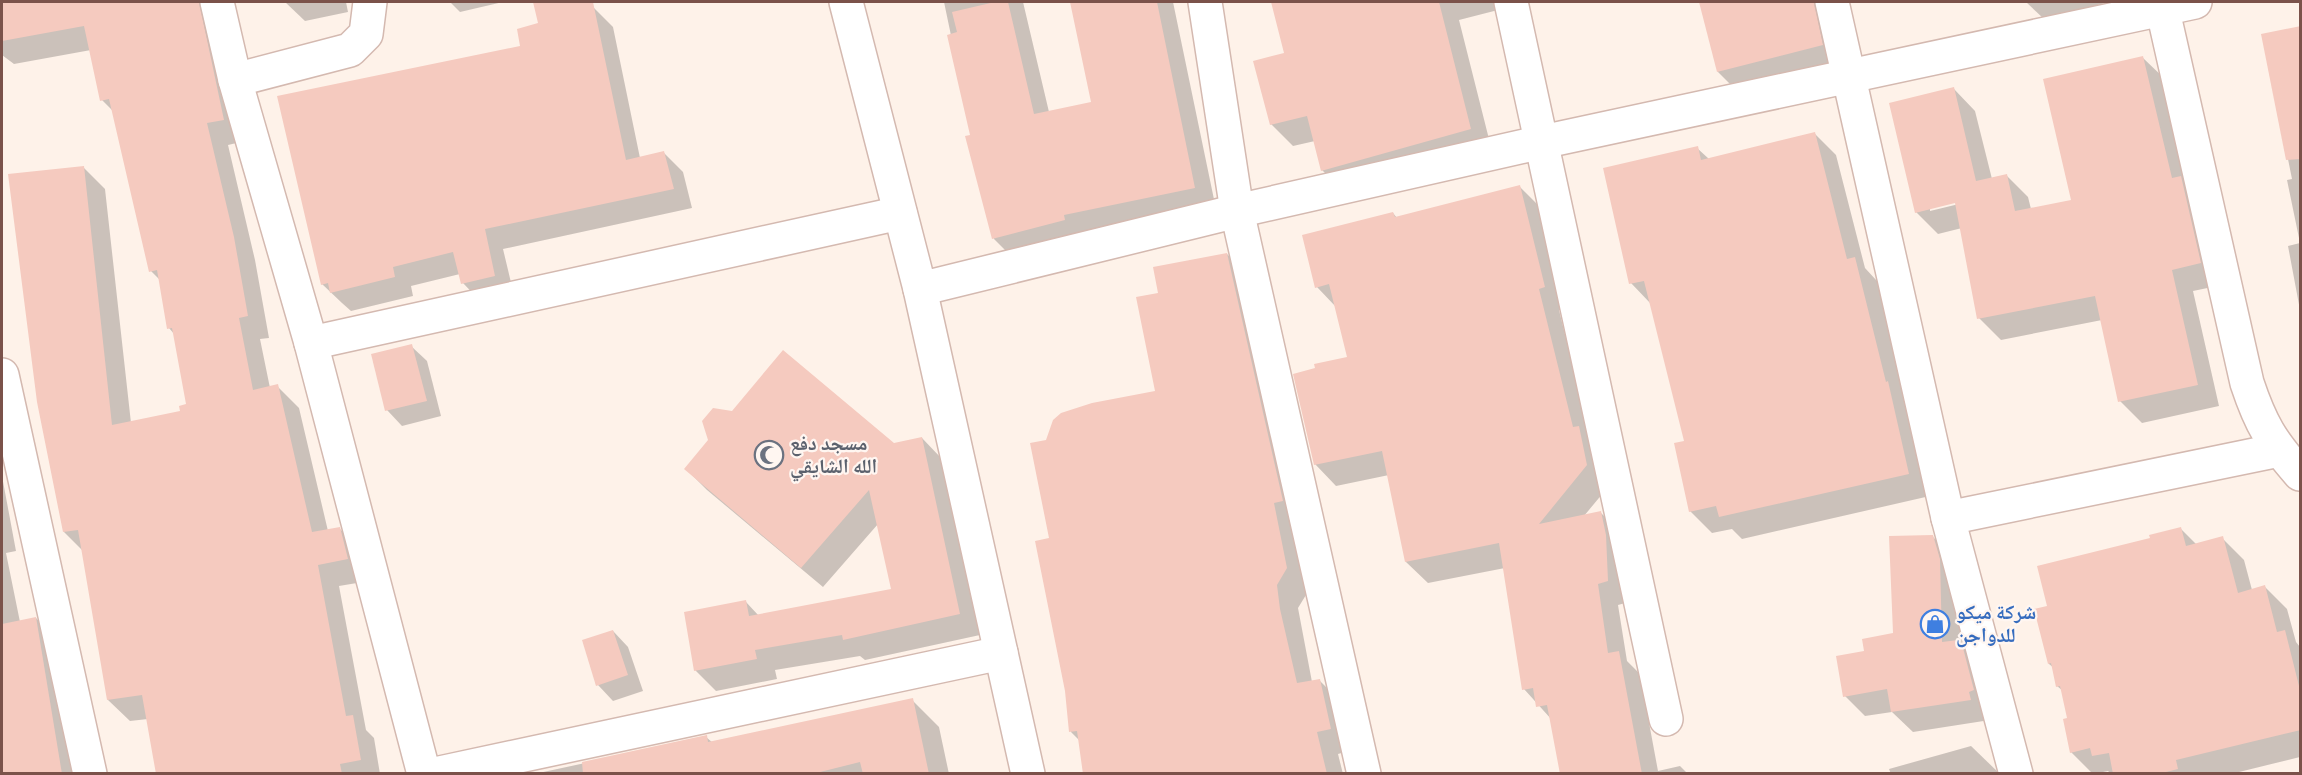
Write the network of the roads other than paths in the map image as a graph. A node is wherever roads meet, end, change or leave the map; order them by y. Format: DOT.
graph roads {
  1 [pos="217,2"];
  2 [pos="370,2"];
  3 [pos="846,2"];
  4 [pos="1205,2"];
  5 [pos="1511,2"];
  6 [pos="1832,2"];
  7 [pos="2195,2"];
  8 [pos="2162,5"];
  9 [pos="1849,74"];
  10 [pos="235,80"];
  11 [pos="1542,142"];
  12 [pos="1237,211"];
  13 [pos="900,213"];
  14 [pos="920,289"];
  15 [pos="311,343"];
  16 [pos="2,375"];
  17 [pos="2279,450"];
  18 [pos="2301,474"];
  19 [pos="1948,518"];
  20 [pos="1001,653"];
  21 [pos="1666,719"];
  22 [pos="90,774"];
  23 [pos="424,774"];
  24 [pos="435,774"];
  25 [pos="1028,774"];
  26 [pos="1364,774"];
  27 [pos="2016,774"];
  1 -- 10 [label="street"];
  2 -- 10 [label="street"];
  3 -- 13 [label="street"];
  4 -- 12 [label="street"];
  5 -- 11 [label="street"];
  6 -- 9 [label="street"];
  7 -- 8 [label="street"];
  8 -- 9 [label="street"];
  8 -- 17 [label="street"];
  9 -- 11 [label="street"];
  9 -- 19 [label="street"];
  10 -- 15 [label="street"];
  11 -- 12 [label="street"];
  11 -- 21 [label="street"];
  12 -- 14 [label="street"];
  12 -- 26 [label="street"];
  13 -- 14 [label="street"];
  13 -- 15 [label="street"];
  14 -- 20 [label="street"];
  15 -- 23 [label="street"];
  16 -- 22 [label="street"];
  17 -- 18 [label="street"];
  17 -- 19 [label="street"];
  19 -- 27 [label="street"];
  20 -- 24 [label="street"];
  20 -- 25 [label="street"];
}
